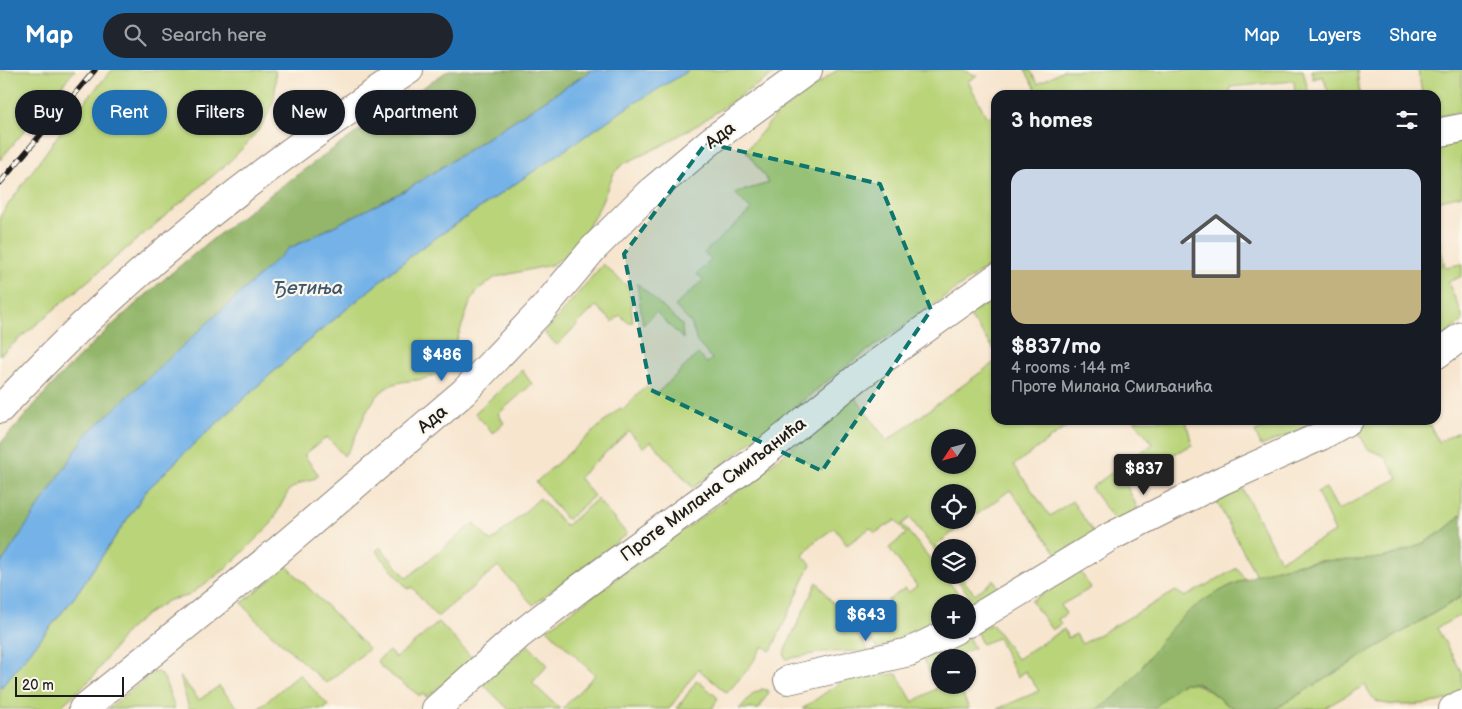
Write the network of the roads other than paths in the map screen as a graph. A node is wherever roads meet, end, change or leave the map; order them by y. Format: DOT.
graph roads {
  1 [pos="409,70"];
  2 [pos="808,70"];
  3 [pos="1462,128"];
  4 [pos="1441,132"];
  5 [pos="991,282"];
  6 [pos="1462,336"];
  7 [pos="1441,351"];
  8 [pos="0,409"];
  9 [pos="1340,425"];
  10 [pos="976,618"];
  11 [pos="936,639"];
  12 [pos="788,680"];
  13 [pos="1462,704"];
  14 [pos="83,709"];
  15 [pos="436,709"];
  16 [pos="1453,709"];
  1 -- 8 [label="street"];
  2 -- 14 [label="street, Ада"];
  3 -- 4 [label="street"];
  5 -- 15 [label="street, Проте Милана Смиљанића"];
  6 -- 7 [label="street"];
  9 -- 10 [label="street"];
  11 -- 12 [label="street"];
  13 -- 16 [label="street"];
}
